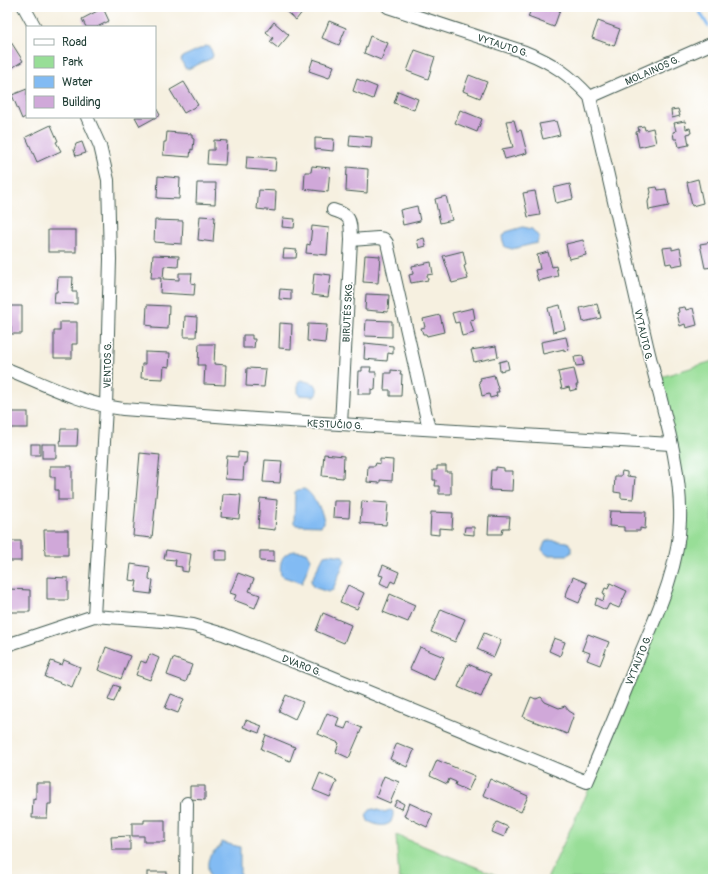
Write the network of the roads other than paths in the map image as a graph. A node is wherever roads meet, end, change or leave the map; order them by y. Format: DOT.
graph roads {
  1 [pos="24,7"];
  2 [pos="388,7"];
  3 [pos="34,26"];
  4 [pos="713,43"];
  5 [pos="590,97"];
  6 [pos="86,118"];
  7 [pos="333,210"];
  8 [pos="351,240"];
  9 [pos="7,369"];
  10 [pos="106,407"];
  11 [pos="341,424"];
  12 [pos="429,429"];
  13 [pos="671,444"];
  14 [pos="94,616"];
  15 [pos="7,645"];
  16 [pos="587,782"];
  17 [pos="187,803"];
  18 [pos="186,879"];
  1 -- 3 [label="street"];
  2 -- 5 [label="street, VYTAUTO G."];
  4 -- 5 [label="street, MOLAINOS G."];
  5 -- 13 [label="street, VYTAUTO G."];
  6 -- 10 [label="street, VENTOS G."];
  7 -- 8 [label="street, BIRUTĖS SKG."];
  8 -- 11 [label="street, BIRUTĖS SKG."];
  8 -- 12 [label="street"];
  9 -- 10 [label="street, KĘSTUČIO G."];
  10 -- 11 [label="street, KĘSTUČIO G."];
  10 -- 14 [label="street, VENTOS G."];
  11 -- 12 [label="street, KĘSTUČIO G."];
  12 -- 13 [label="street, KĘSTUČIO G."];
  13 -- 16 [label="street, VYTAUTO G."];
  14 -- 15 [label="street, DVARO G."];
  14 -- 16 [label="street, DVARO G."];
  17 -- 18 [label="street"];
}
